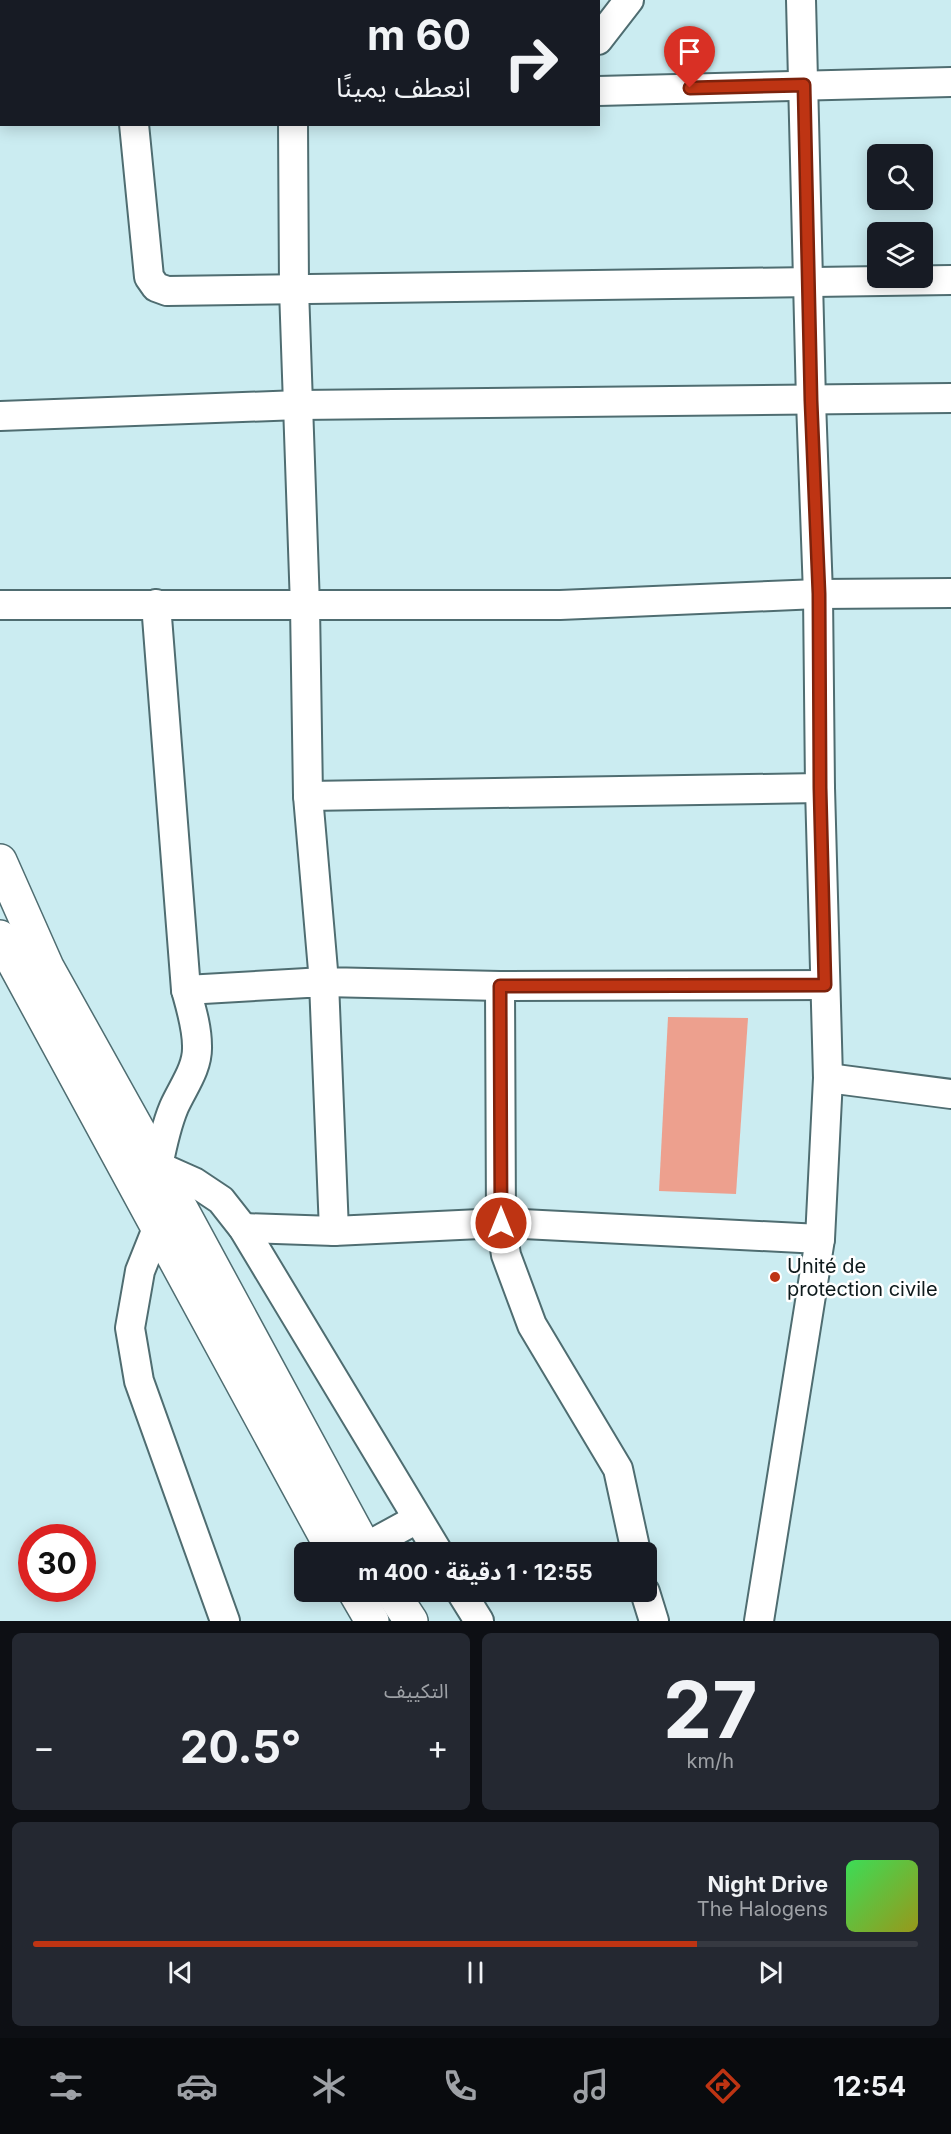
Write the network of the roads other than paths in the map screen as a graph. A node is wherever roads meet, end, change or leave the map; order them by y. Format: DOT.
graph roads {
  1 [pos="629,0"];
  2 [pos="801,0"];
  3 [pos="600,37"];
  4 [pos="951,82"];
  5 [pos="804,85"];
  6 [pos="600,91"];
  7 [pos="134,126"];
  8 [pos="293,126"];
  9 [pos="951,280"];
  10 [pos="808,283"];
  11 [pos="294,290"];
  12 [pos="951,398"];
  13 [pos="811,401"];
  14 [pos="299,405"];
  15 [pos="0,416"];
  16 [pos="951,593"];
  17 [pos="819,594"];
  18 [pos="156,604"];
  19 [pos="0,605"];
  20 [pos="305,606"];
  21 [pos="820,788"];
  22 [pos="308,796"];
  23 [pos="0,861"];
  24 [pos="0,937"];
  25 [pos="324,982"];
  26 [pos="825,985"];
  27 [pos="500,986"];
  28 [pos="186,990"];
  29 [pos="828,1078"];
  30 [pos="951,1094"];
  31 [pos="158,1166"];
  32 [pos="501,1223"];
  33 [pos="158,1226"];
  34 [pos="243,1228"];
  35 [pos="334,1231"];
  36 [pos="820,1239"];
  37 [pos="417,1519"];
  38 [pos="350,1542"];
  39 [pos="350,1542"];
  40 [pos="372,1542"];
  41 [pos="432,1542"];
  42 [pos="634,1542"];
  43 [pos="361,1602"];
  44 [pos="399,1602"];
  45 [pos="467,1602"];
  46 [pos="648,1602"];
  47 [pos="225,1621"];
  48 [pos="372,1621"];
  49 [pos="411,1621"];
  50 [pos="478,1621"];
  51 [pos="654,1621"];
  52 [pos="759,1621"];
  1 -- 3 [label="street"];
  2 -- 5 [label="street"];
  4 -- 5 [label="street"];
  5 -- 6 [label="street"];
  5 -- 10 [label="street"];
  7 -- 11 [label="street"];
  8 -- 11 [label="street"];
  9 -- 10 [label="street"];
  10 -- 11 [label="street"];
  10 -- 13 [label="street"];
  11 -- 14 [label="street"];
  12 -- 13 [label="street"];
  13 -- 14 [label="street"];
  13 -- 17 [label="street"];
  14 -- 15 [label="street"];
  14 -- 20 [label="street"];
  16 -- 17 [label="street"];
  17 -- 20 [label="street"];
  17 -- 21 [label="street"];
  18 -- 19 [label="street"];
  18 -- 20 [label="street"];
  18 -- 28 [label="street"];
  20 -- 22 [label="street"];
  21 -- 22 [label="street"];
  21 -- 26 [label="street"];
  22 -- 25 [label="street"];
  23 -- 31 [label="main road"];
  24 -- 33 [label="main road"];
  25 -- 27 [label="street"];
  25 -- 28 [label="street"];
  25 -- 35 [label="street"];
  26 -- 27 [label="street"];
  26 -- 29 [label="street"];
  27 -- 32 [label="street"];
  28 -- 31 [label="street"];
  29 -- 30 [label="street"];
  29 -- 36 [label="street"];
  31 -- 34 [label="street"];
  31 -- 38 [label="main road"];
  32 -- 35 [label="street"];
  32 -- 36 [label="street"];
  32 -- 42 [label="street"];
  33 -- 39 [label="main road"];
  33 -- 47 [label="street"];
  34 -- 35 [label="street"];
  34 -- 37 [label="street"];
  36 -- 52 [label="street"];
  37 -- 40 [label="street"];
  37 -- 41 [label="street"];
  43 -- 48 [label="main road"];
  44 -- 49 [label="main road"];
  45 -- 50 [label="street"];
  46 -- 51 [label="street"];
}
